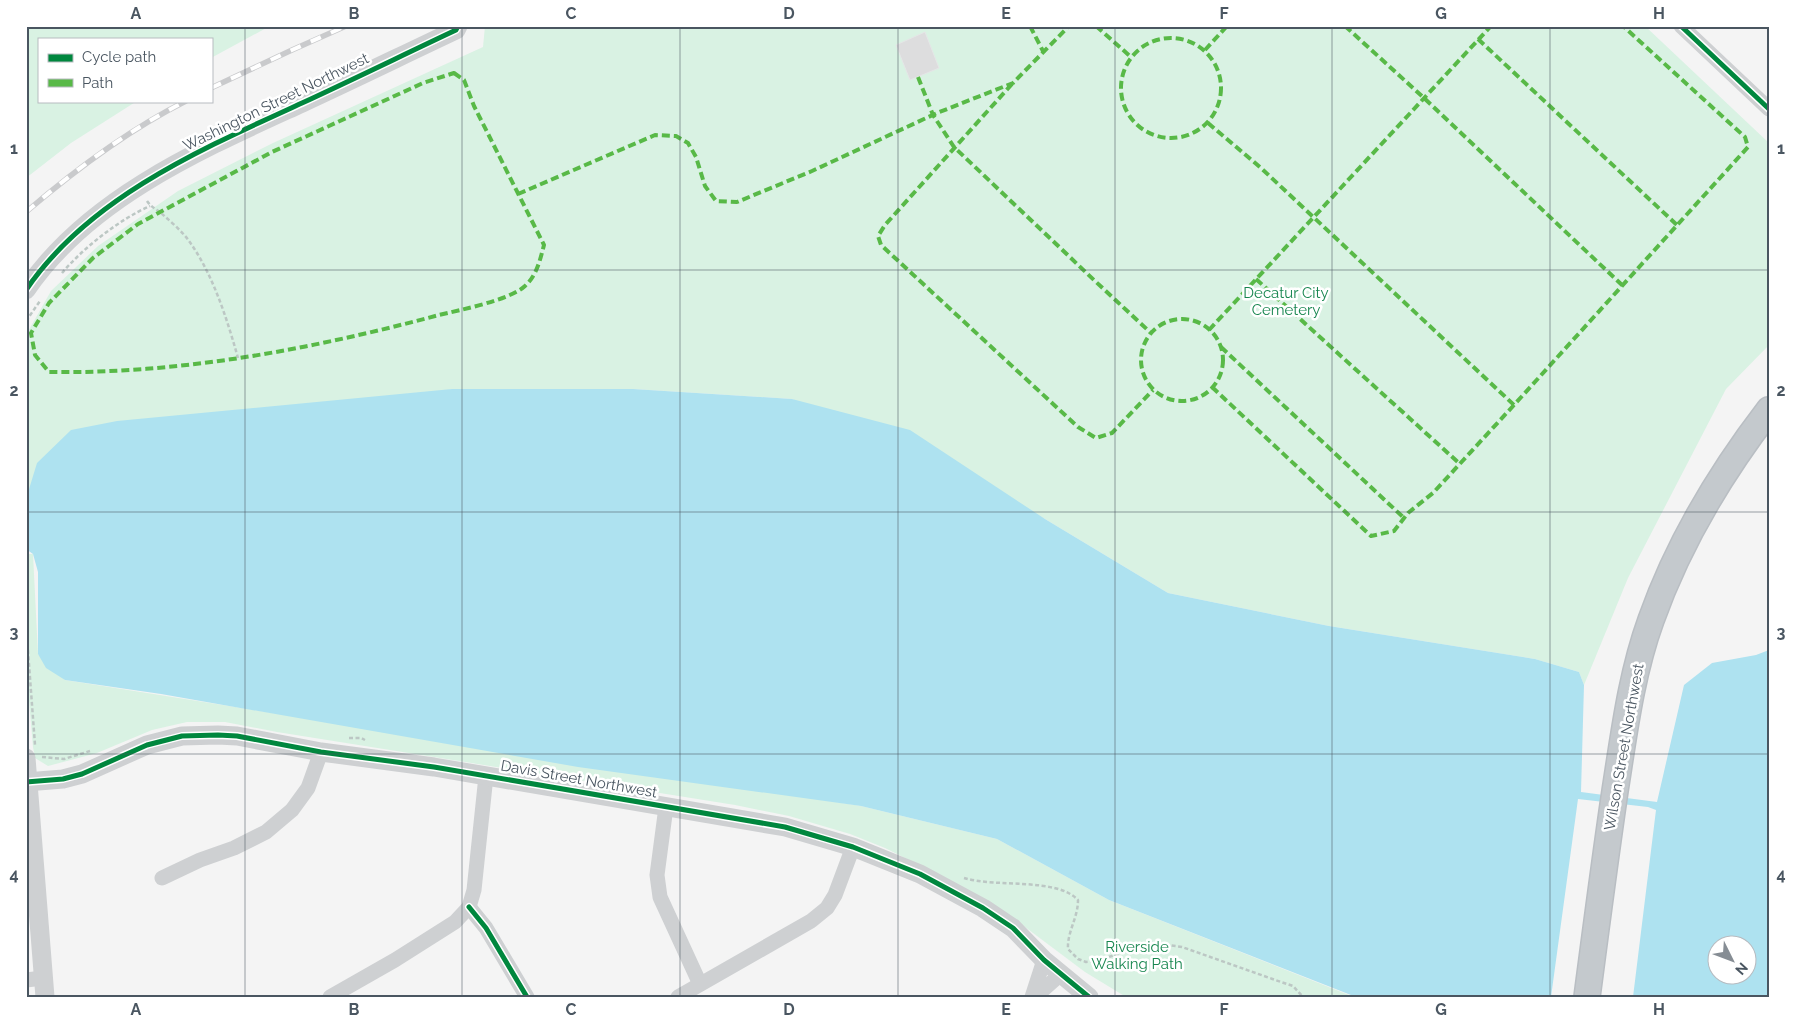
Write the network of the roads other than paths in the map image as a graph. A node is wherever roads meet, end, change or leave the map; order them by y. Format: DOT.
graph roads {
  1 [pos="1681,26"];
  2 [pos="457,28"];
  3 [pos="1769,109"];
  4 [pos="35,293"];
  5 [pos="1769,410"];
  6 [pos="321,752"];
  7 [pos="26,758"];
  8 [pos="486,776"];
  9 [pos="27,782"];
  10 [pos="666,807"];
  11 [pos="853,847"];
  12 [pos="162,878"];
  13 [pos="468,907"];
  14 [pos="1044,960"];
  15 [pos="1062,973"];
  16 [pos="35,979"];
  17 [pos="700,984"];
  18 [pos="45,997"];
  19 [pos="330,997"];
  20 [pos="526,997"];
  21 [pos="678,997"];
  22 [pos="1034,997"];
  23 [pos="1088,997"];
  24 [pos="1587,997"];
  1 -- 3 [label="street"];
  2 -- 4 [label="street, Washington Street Northwest"];
  5 -- 24 [label="highway, Wilson Street Northwest"];
  6 -- 8 [label="street, Davis Street Northwest"];
  6 -- 9 [label="street, Davis Street Northwest"];
  6 -- 12 [label="street"];
  7 -- 9 [label="street"];
  8 -- 10 [label="street, Davis Street Northwest"];
  8 -- 13 [label="street"];
  9 -- 16 [label="street"];
  10 -- 11 [label="street, Davis Street Northwest"];
  10 -- 17 [label="street"];
  11 -- 14 [label="street, Davis Street Northwest"];
  11 -- 17 [label="street"];
  13 -- 19 [label="street"];
  13 -- 20 [label="street"];
  14 -- 15 [label="street, Davis Street Northwest"];
  14 -- 22 [label="street"];
  15 -- 22 [label="street"];
  15 -- 23 [label="street, Davis Street Northwest"];
  16 -- 18 [label="street"];
  17 -- 21 [label="street"];
}
